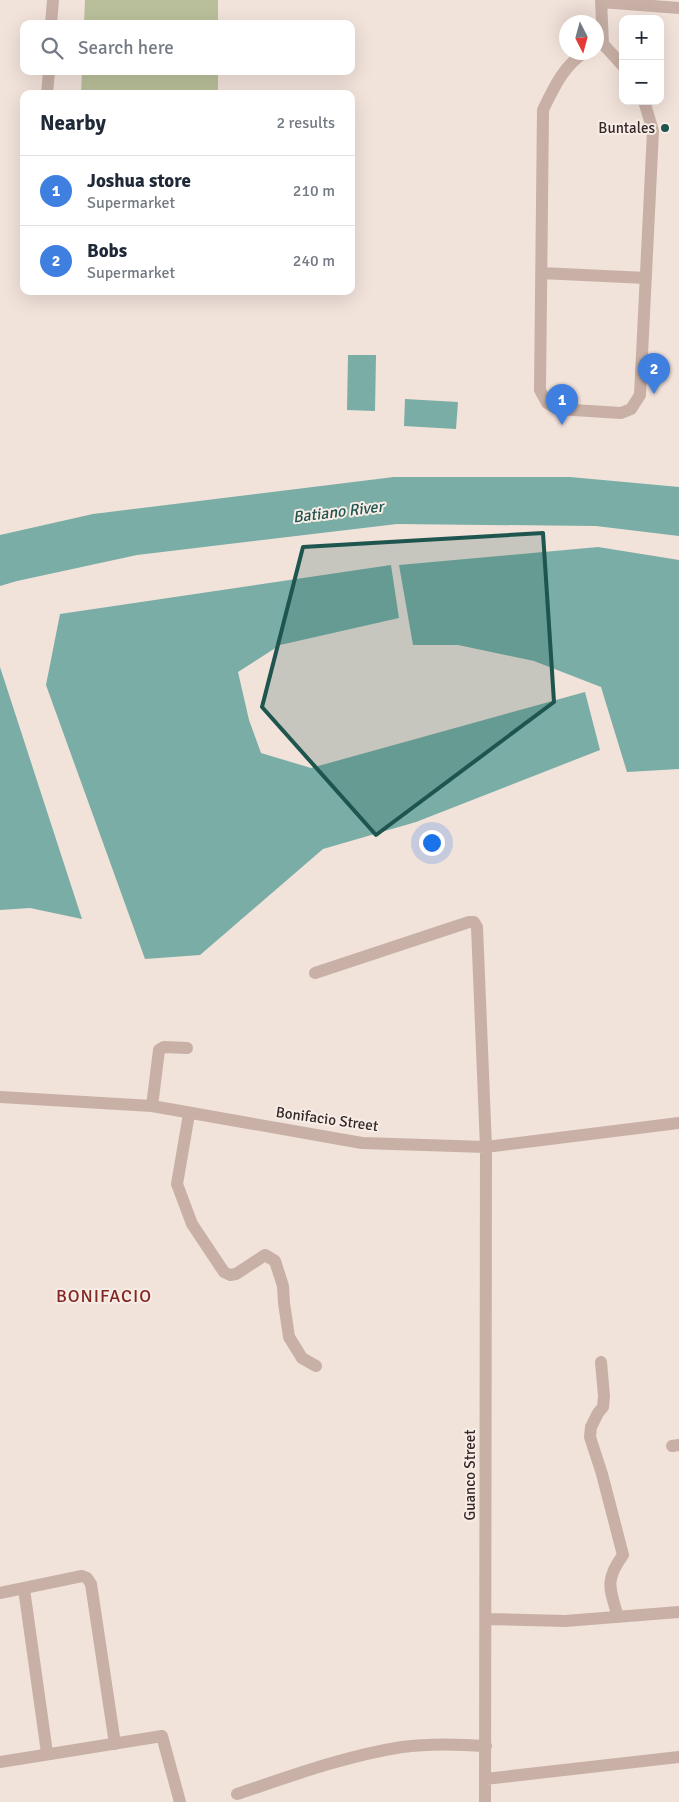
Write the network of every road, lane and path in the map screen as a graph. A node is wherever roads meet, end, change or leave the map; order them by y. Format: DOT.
graph roads {
  1 [pos="53,0"];
  2 [pos="601,1"];
  3 [pos="679,8"];
  4 [pos="601,15"];
  5 [pos="51,20"];
  6 [pos="604,49"];
  7 [pos="574,60"];
  8 [pos="619,63"];
  9 [pos="48,75"];
  10 [pos="47,90"];
  11 [pos="645,105"];
  12 [pos="541,273"];
  13 [pos="646,278"];
  14 [pos="315,973"];
  15 [pos="186,1048"];
  16 [pos="0,1097"];
  17 [pos="152,1106"];
  18 [pos="189,1114"];
  19 [pos="679,1123"];
  20 [pos="486,1147"];
  21 [pos="601,1362"];
  22 [pos="316,1366"];
  23 [pos="24,1589"];
  24 [pos="0,1593"];
  25 [pos="679,1612"];
  26 [pos="618,1618"];
  27 [pos="486,1619"];
  28 [pos="115,1744"];
  29 [pos="486,1746"];
  30 [pos="47,1753"];
  31 [pos="679,1757"];
  32 [pos="0,1762"];
  33 [pos="486,1779"];
  34 [pos="237,1794"];
  35 [pos="180,1802"];
  36 [pos="485,1802"];
  1 -- 5 [label="street"];
  2 -- 3 [label="street"];
  2 -- 4 [label="street"];
  6 -- 8 [label="street"];
  7 -- 12 [label="street"];
  9 -- 10 [label="street"];
  11 -- 13 [label="street"];
  12 -- 13 [label="street"];
  12 -- 13 [label="street"];
  14 -- 20 [label="street, Guanco Street"];
  15 -- 17 [label="street"];
  16 -- 17 [label="street, Bonifacio Street"];
  17 -- 18 [label="street, Bonifacio Street"];
  18 -- 20 [label="street, Bonifacio Street"];
  18 -- 22 [label="street"];
  19 -- 20 [label="street, Bonifacio Street"];
  20 -- 27 [label="street, Guanco Street"];
  21 -- 26 [label="street"];
  23 -- 24 [label="street"];
  23 -- 28 [label="street"];
  23 -- 30 [label="street"];
  25 -- 26 [label="street"];
  26 -- 27 [label="street"];
  27 -- 29 [label="street, Guanco Street"];
  28 -- 30 [label="street"];
  28 -- 35 [label="street"];
  29 -- 33 [label="street, Guanco Street"];
  29 -- 34 [label="street"];
  30 -- 32 [label="street"];
  31 -- 33 [label="street"];
  33 -- 36 [label="street, Guanco Street"];
}
